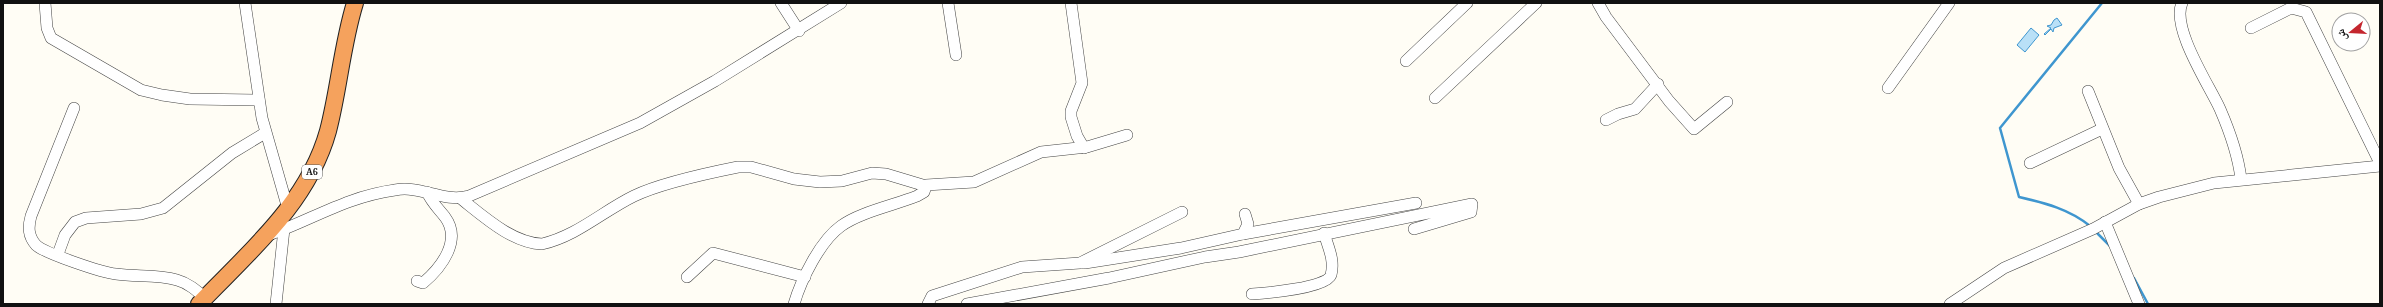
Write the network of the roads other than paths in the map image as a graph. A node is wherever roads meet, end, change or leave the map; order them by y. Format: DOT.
graph roads {
  1 [pos="45,3"];
  2 [pos="245,3"];
  3 [pos="355,3"];
  4 [pos="781,3"];
  5 [pos="841,3"];
  6 [pos="948,3"];
  7 [pos="1071,3"];
  8 [pos="1467,3"];
  9 [pos="1536,3"];
  10 [pos="1598,3"];
  11 [pos="1949,3"];
  12 [pos="2182,3"];
  13 [pos="2251,28"];
  14 [pos="799,30"];
  15 [pos="956,55"];
  16 [pos="1406,61"];
  17 [pos="1658,84"];
  18 [pos="1888,88"];
  19 [pos="2088,91"];
  20 [pos="1435,98"];
  21 [pos="259,100"];
  22 [pos="1727,102"];
  23 [pos="74,108"];
  24 [pos="1606,120"];
  25 [pos="2102,128"];
  26 [pos="266,133"];
  27 [pos="1127,135"];
  28 [pos="1084,148"];
  29 [pos="2030,163"];
  30 [pos="2380,163"];
  31 [pos="2380,166"];
  32 [pos="2241,179"];
  33 [pos="926,185"];
  34 [pos="428,192"];
  35 [pos="460,198"];
  36 [pos="1416,203"];
  37 [pos="2139,204"];
  38 [pos="288,210"];
  39 [pos="1182,212"];
  40 [pos="1245,214"];
  41 [pos="2103,224"];
  42 [pos="1414,229"];
  43 [pos="284,230"];
  44 [pos="1324,233"];
  45 [pos="1243,234"];
  46 [pos="265,236"];
  47 [pos="58,254"];
  48 [pos="1080,263"];
  49 [pos="687,277"];
  50 [pos="804,277"];
  51 [pos="417,281"];
  52 [pos="1252,294"];
  53 [pos="202,301"];
  54 [pos="276,304"];
  55 [pos="794,304"];
  56 [pos="928,304"];
  57 [pos="967,304"];
  58 [pos="1950,304"];
  59 [pos="2139,304"];
  1 -- 21 [label="street"];
  2 -- 21 [label="street"];
  3 -- 38 [label="highway, A6"];
  4 -- 14 [label="street"];
  5 -- 14 [label="street"];
  6 -- 15 [label="street"];
  7 -- 28 [label="street"];
  8 -- 16 [label="street"];
  9 -- 20 [label="street"];
  10 -- 17 [label="street"];
  11 -- 18 [label="street"];
  12 -- 32 [label="street"];
  13 -- 30 [label="street"];
  14 -- 35 [label="street"];
  17 -- 22 [label="street"];
  17 -- 24 [label="street"];
  19 -- 25 [label="street"];
  21 -- 26 [label="street"];
  23 -- 47 [label="street"];
  25 -- 29 [label="street"];
  25 -- 37 [label="street"];
  26 -- 38 [label="street"];
  26 -- 47 [label="street"];
  27 -- 28 [label="street"];
  28 -- 33 [label="street"];
  31 -- 32 [label="street"];
  32 -- 37 [label="street"];
  33 -- 35 [label="street"];
  33 -- 50 [label="street"];
  34 -- 35 [label="street"];
  34 -- 43 [label="street"];
  34 -- 51 [label="street"];
  36 -- 45 [label="street"];
  37 -- 41 [label="street"];
  38 -- 46 [label="highway, A6"];
  39 -- 48 [label="street"];
  40 -- 45 [label="street"];
  41 -- 58 [label="street"];
  41 -- 59 [label="street"];
  42 -- 44 [label="street"];
  43 -- 46 [label="street"];
  43 -- 54 [label="street"];
  44 -- 52 [label="street"];
  44 -- 57 [label="street"];
  45 -- 48 [label="street"];
  46 -- 53 [label="highway, A6"];
  47 -- 53 [label="street"];
  48 -- 56 [label="street"];
  49 -- 50 [label="street"];
  50 -- 55 [label="street"];
}
